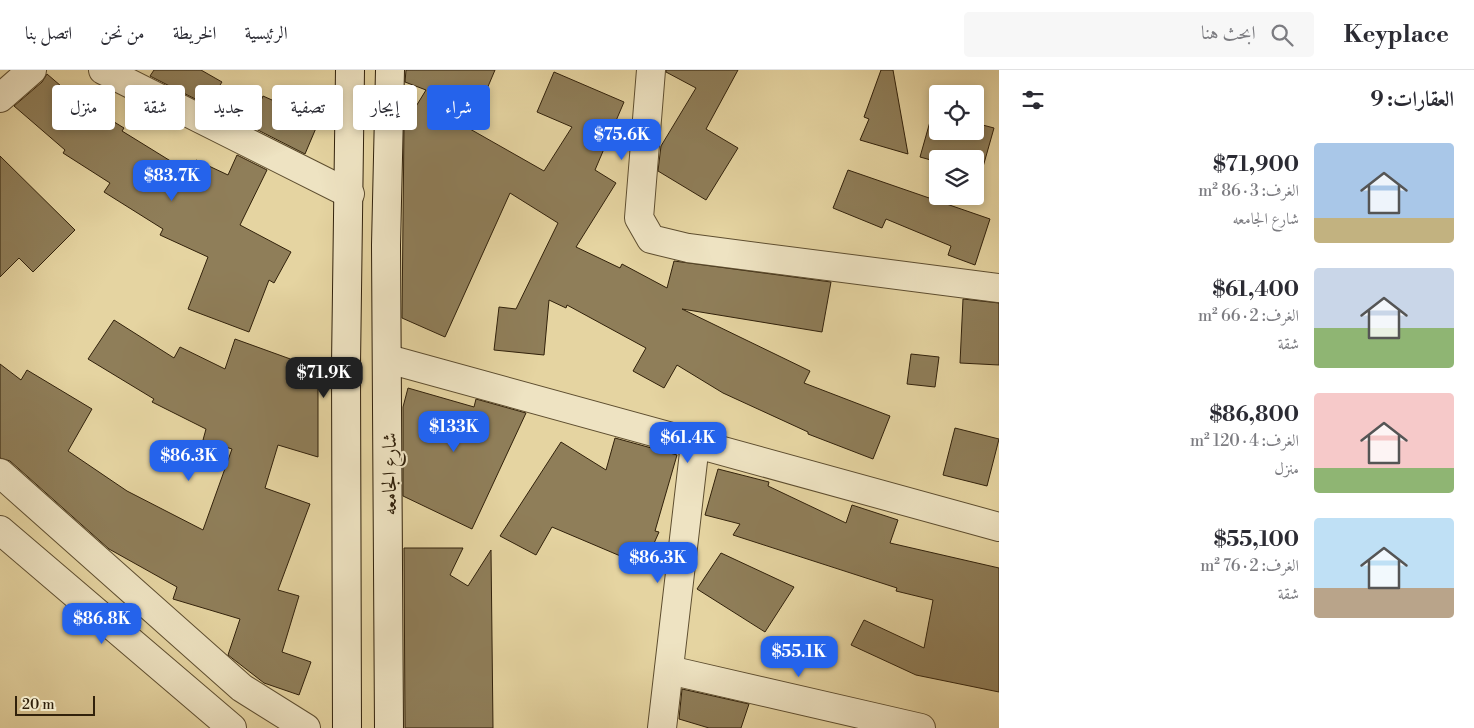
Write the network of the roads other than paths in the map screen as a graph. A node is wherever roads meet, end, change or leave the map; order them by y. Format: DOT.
graph roads {
  1 [pos="32,70"];
  2 [pos="103,70"];
  3 [pos="350,70"];
  4 [pos="390,70"];
  5 [pos="651,70"];
  6 [pos="0,98"];
  7 [pos="350,194"];
  8 [pos="999,288"];
  9 [pos="388,359"];
  10 [pos="695,444"];
  11 [pos="0,474"];
  12 [pos="999,527"];
  13 [pos="0,530"];
  14 [pos="669,670"];
  15 [pos="232,728"];
  16 [pos="306,728"];
  17 [pos="347,728"];
  18 [pos="389,728"];
  19 [pos="662,728"];
  20 [pos="920,728"];
  1 -- 6 [label="street"];
  2 -- 7 [label="street"];
  3 -- 7 [label="street"];
  4 -- 9 [label="street, شارع الجامعه"];
  5 -- 8 [label="street"];
  7 -- 17 [label="street"];
  9 -- 10 [label="street"];
  9 -- 18 [label="street, شارع الجامعه"];
  10 -- 12 [label="street"];
  10 -- 14 [label="street"];
  11 -- 16 [label="street"];
  13 -- 15 [label="street"];
  14 -- 19 [label="street"];
  14 -- 20 [label="street"];
}
